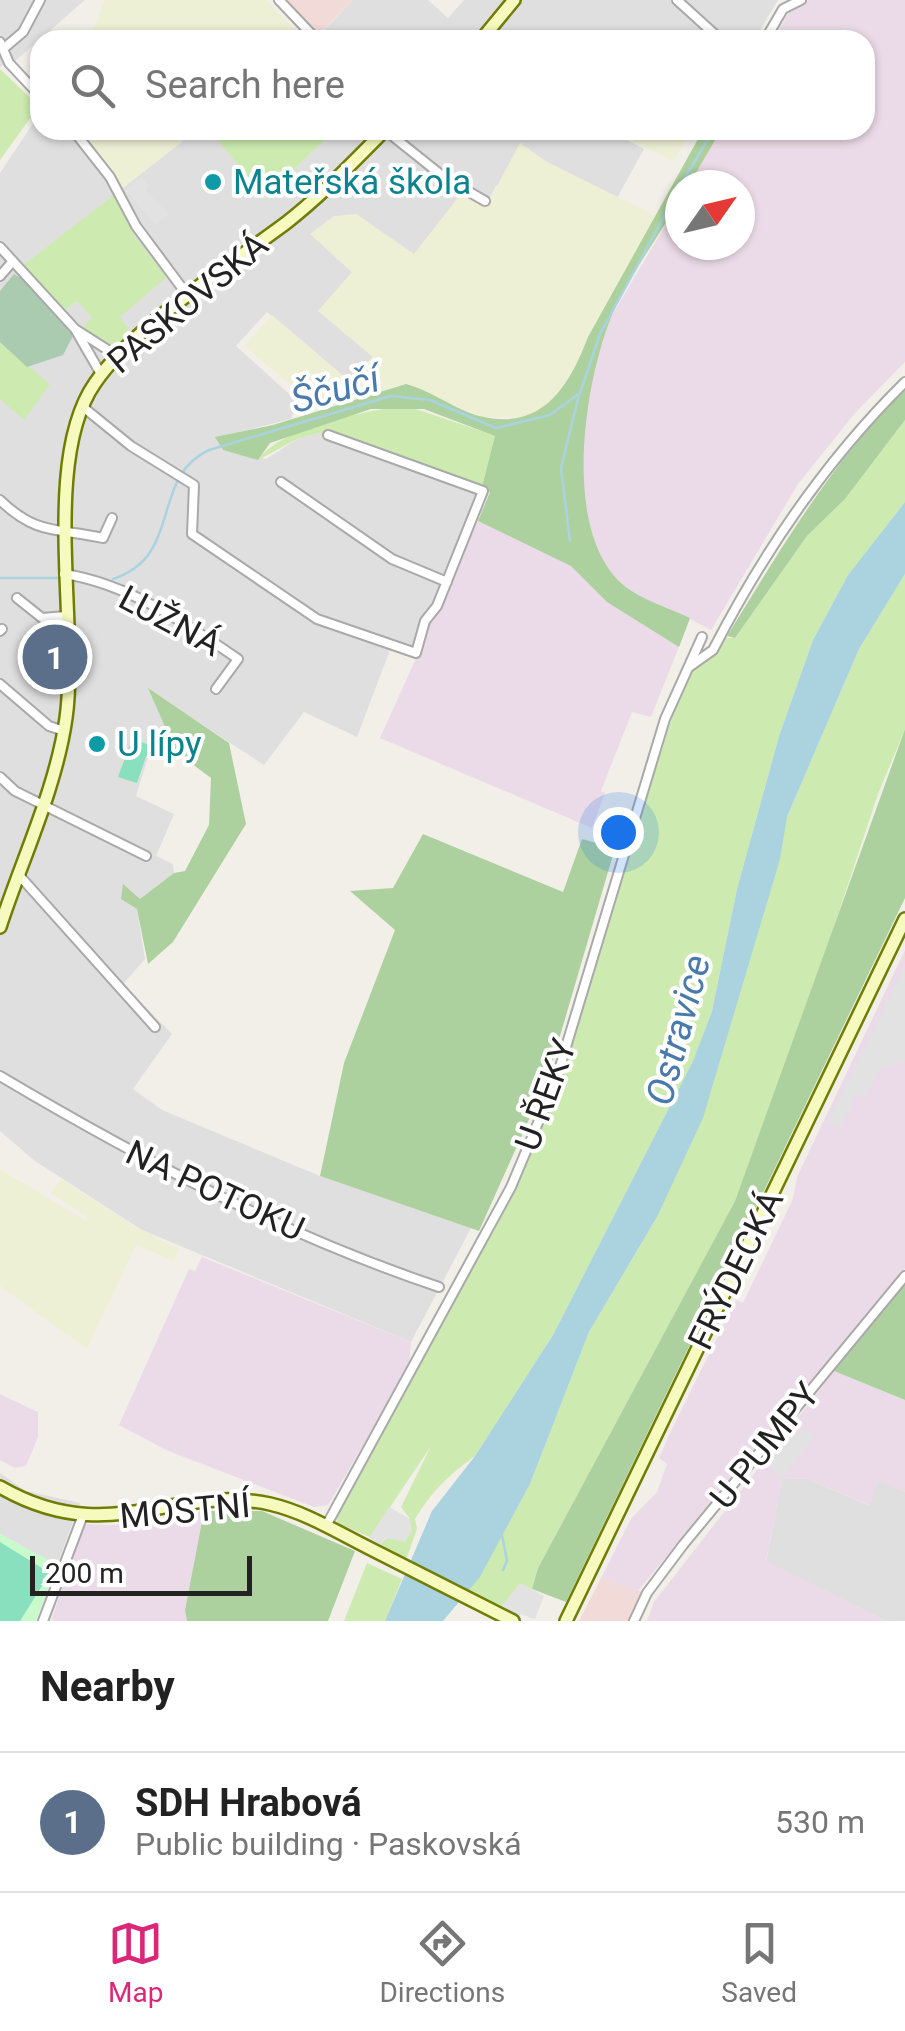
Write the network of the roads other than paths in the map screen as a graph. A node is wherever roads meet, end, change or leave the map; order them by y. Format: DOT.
graph roads {
  1 [pos="40,0"];
  2 [pos="279,0"];
  3 [pos="514,0"];
  4 [pos="677,0"];
  5 [pos="802,0"];
  6 [pos="308,30"];
  7 [pos="489,30"];
  8 [pos="710,30"];
  9 [pos="771,30"];
  10 [pos="2,45"];
  11 [pos="30,85"];
  12 [pos="81,140"];
  13 [pos="375,140"];
  14 [pos="397,140"];
  15 [pos="486,202"];
  16 [pos="0,247"];
  17 [pos="13,260"];
  18 [pos="0,276"];
  19 [pos="188,296"];
  20 [pos="75,330"];
  21 [pos="118,357"];
  22 [pos="101,374"];
  23 [pos="905,382"];
  24 [pos="82,406"];
  25 [pos="328,435"];
  26 [pos="281,482"];
  27 [pos="0,500"];
  28 [pos="112,518"];
  29 [pos="66,530"];
  30 [pos="64,574"];
  31 [pos="446,582"];
  32 [pos="17,598"];
  33 [pos="66,616"];
  34 [pos="702,637"];
  35 [pos="688,668"];
  36 [pos="0,684"];
  37 [pos="216,690"];
  38 [pos="64,731"];
  39 [pos="0,777"];
  40 [pos="42,804"];
  41 [pos="146,856"];
  42 [pos="18,874"];
  43 [pos="905,920"];
  44 [pos="0,924"];
  45 [pos="155,1027"];
  46 [pos="0,1076"];
  47 [pos="905,1276"];
  48 [pos="439,1287"];
  49 [pos="0,1487"];
  50 [pos="84,1516"];
  51 [pos="326,1526"];
  52 [pos="43,1621"];
  53 [pos="513,1621"];
  54 [pos="566,1621"];
  55 [pos="634,1621"];
  1 -- 10 [label="street"];
  2 -- 6 [label="street"];
  3 -- 7 [label="main road"];
  4 -- 8 [label="street"];
  5 -- 9 [label="street"];
  10 -- 11 [label="street"];
  12 -- 19 [label="street"];
  13 -- 19 [label="main road, PASKOVSKÁ"];
  14 -- 15 [label="street, PASKOVSKÁ"];
  16 -- 17 [label="street"];
  17 -- 18 [label="street"];
  17 -- 20 [label="street"];
  19 -- 21 [label="main road, PASKOVSKÁ"];
  20 -- 21 [label="street"];
  20 -- 22 [label="street"];
  21 -- 22 [label="main road, PASKOVSKÁ"];
  22 -- 24 [label="main road, PASKOVSKÁ"];
  23 -- 35 [label="street"];
  24 -- 29 [label="main road, PASKOVSKÁ"];
  24 -- 31 [label="street"];
  25 -- 31 [label="street"];
  26 -- 31 [label="street"];
  27 -- 29 [label="street"];
  28 -- 29 [label="street"];
  29 -- 30 [label="main road, PASKOVSKÁ"];
  30 -- 33 [label="main road, PASKOVSKÁ"];
  30 -- 37 [label="street, LUŽNÁ"];
  32 -- 33 [label="street"];
  33 -- 38 [label="main road, PASKOVSKÁ"];
  34 -- 35 [label="street, U ŘEKY"];
  35 -- 51 [label="street, U ŘEKY"];
  36 -- 38 [label="street"];
  38 -- 40 [label="main road, PASKOVSKÁ"];
  39 -- 40 [label="street"];
  40 -- 41 [label="street"];
  40 -- 42 [label="main road, PASKOVSKÁ"];
  42 -- 44 [label="main road, PASKOVSKÁ"];
  42 -- 45 [label="street"];
  43 -- 54 [label="main road, FRÝDECKÁ"];
  46 -- 48 [label="street, NA POTOKU"];
  47 -- 55 [label="street, U PUMPY"];
  49 -- 50 [label="main road, MOSTNÍ"];
  50 -- 51 [label="main road, MOSTNÍ"];
  50 -- 52 [label="street"];
  51 -- 53 [label="main road, MOSTNÍ"];
}
